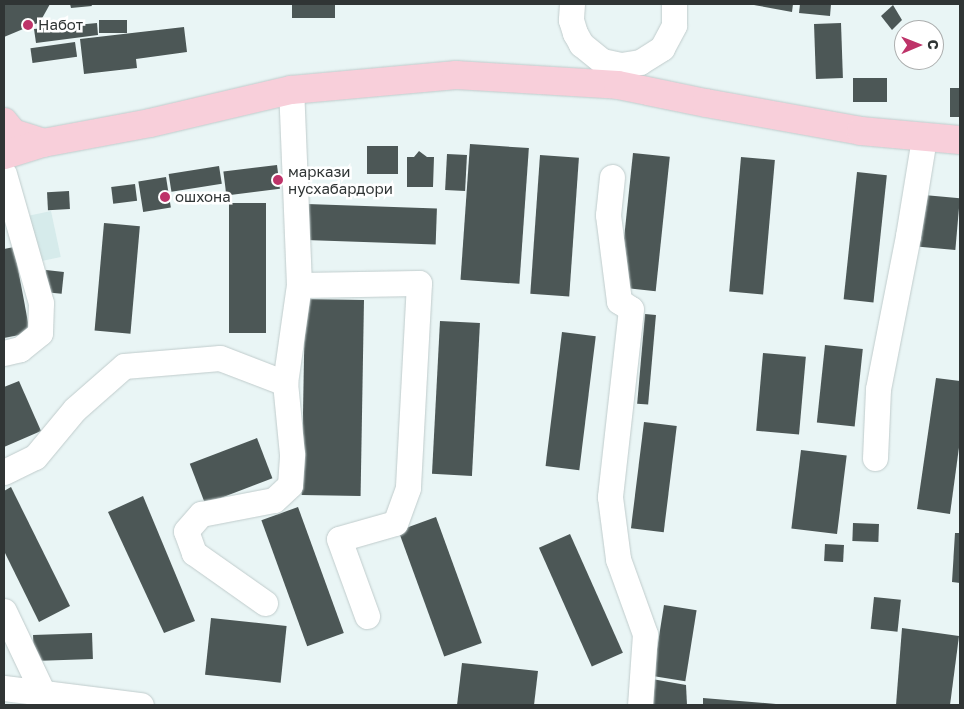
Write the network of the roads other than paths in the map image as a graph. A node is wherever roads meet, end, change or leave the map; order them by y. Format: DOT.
graph roads {
  1 [pos="572,4"];
  2 [pos="674,4"];
  3 [pos="620,75"];
  4 [pos="292,90"];
  5 [pos="4,122"];
  6 [pos="924,138"];
  7 [pos="960,140"];
  8 [pos="43,143"];
  9 [pos="4,155"];
  10 [pos="4,174"];
  11 [pos="612,177"];
  12 [pos="299,285"];
  13 [pos="4,353"];
  14 [pos="285,383"];
  15 [pos="875,458"];
  16 [pos="4,472"];
  17 [pos="266,602"];
  18 [pos="4,612"];
  19 [pos="367,616"];
  20 [pos="5,689"];
  21 [pos="43,693"];
  22 [pos="71,701"];
  23 [pos="141,705"];
  24 [pos="640,705"];
  1 -- 3 [label="street"];
  2 -- 3 [label="street"];
  3 -- 4 [label="main road"];
  3 -- 6 [label="main road"];
  4 -- 8 [label="main road"];
  4 -- 12 [label="street"];
  5 -- 8 [label="main road"];
  6 -- 7 [label="main road"];
  6 -- 15 [label="street"];
  8 -- 9 [label="main road"];
  10 -- 13 [label="street"];
  11 -- 24 [label="street"];
  12 -- 14 [label="street"];
  12 -- 19 [label="street"];
  14 -- 16 [label="street"];
  14 -- 17 [label="street"];
  18 -- 21 [label="street"];
  20 -- 21 [label="street"];
  21 -- 22 [label="street"];
  22 -- 23 [label="street"];
}
